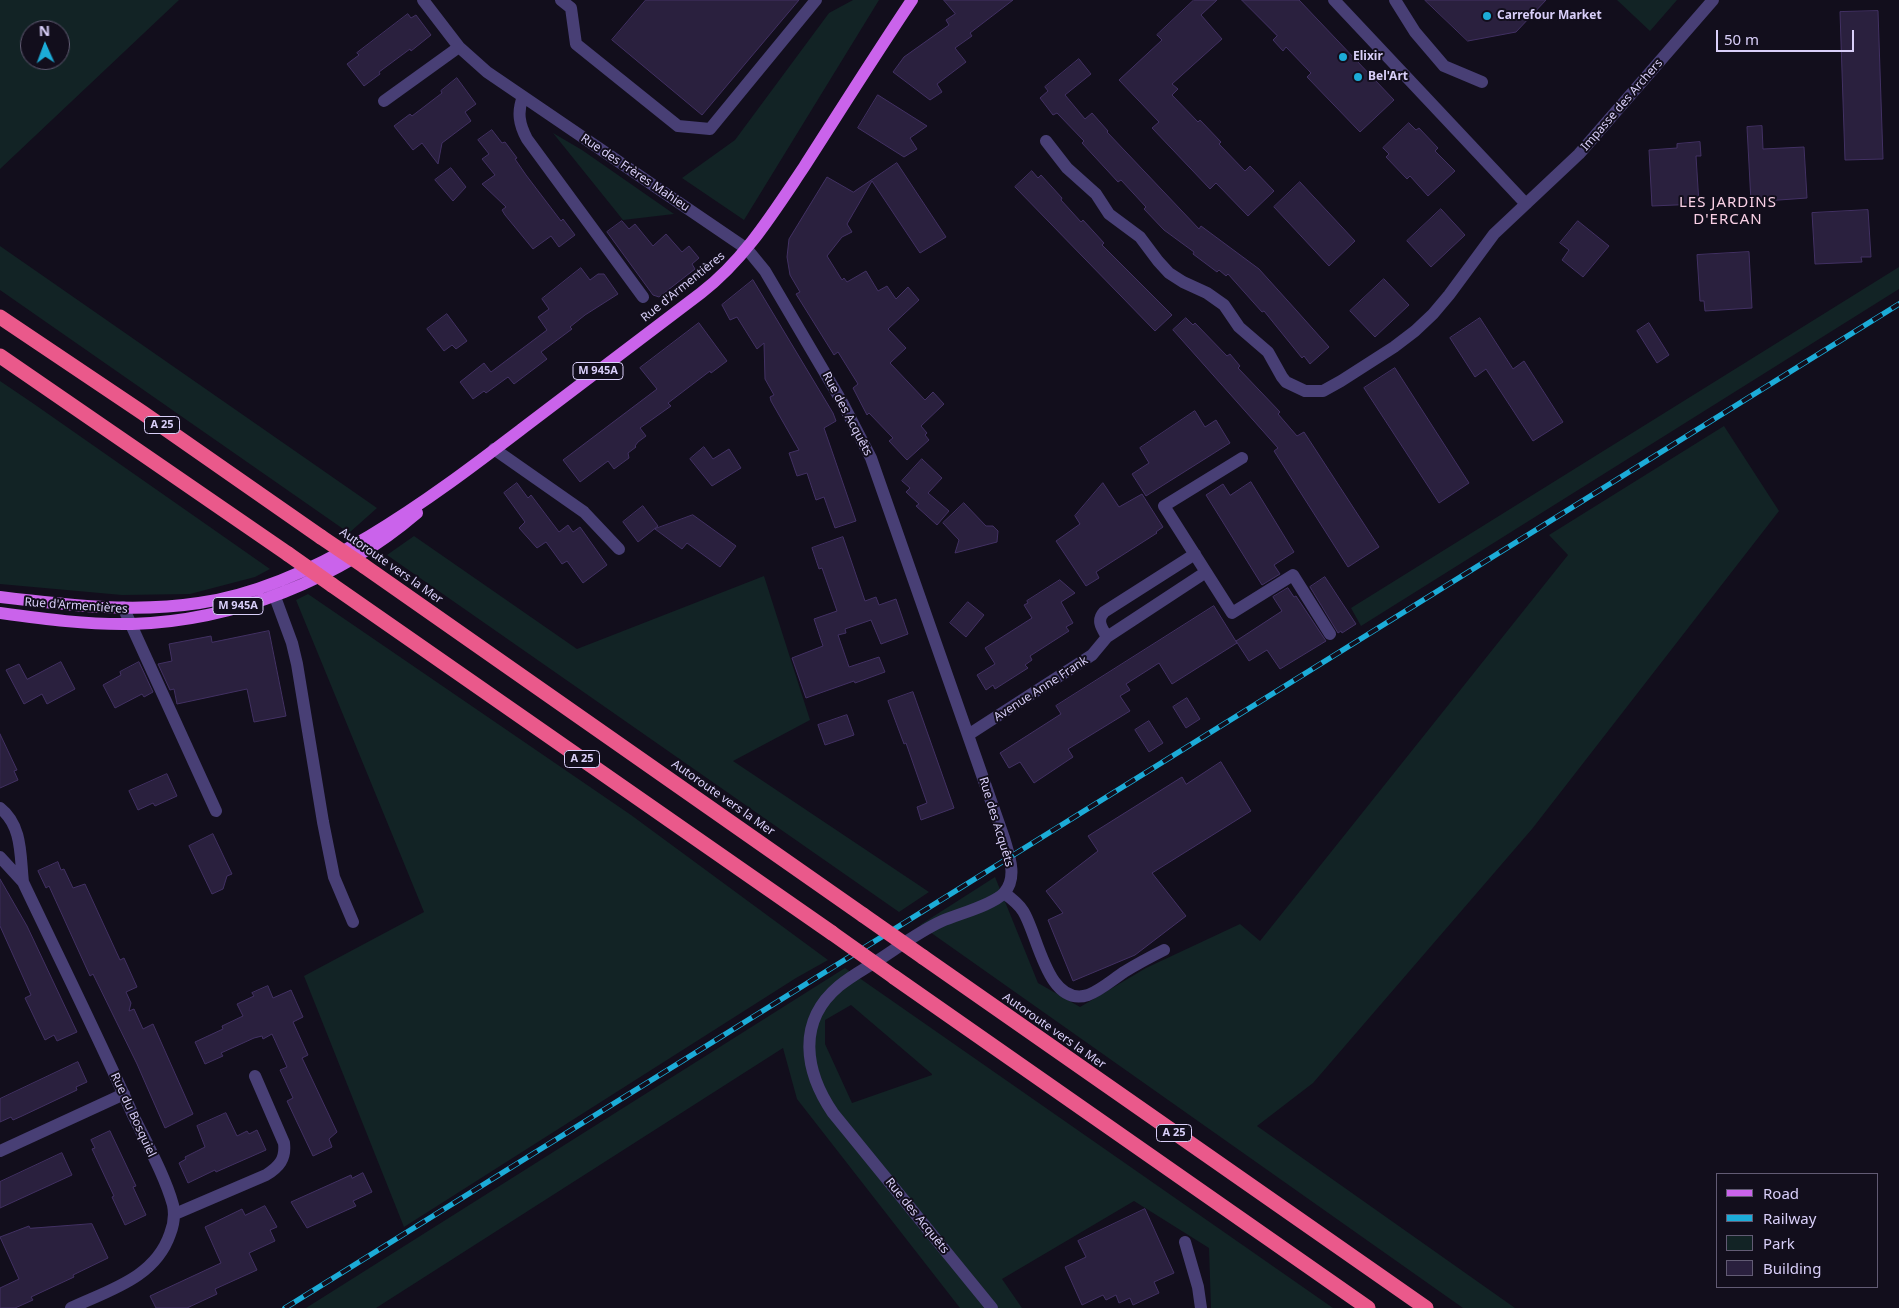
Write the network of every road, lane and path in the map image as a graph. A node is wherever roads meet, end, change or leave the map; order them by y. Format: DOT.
graph roads {
  1 [pos="423,0"];
  2 [pos="561,0"];
  3 [pos="816,0"];
  4 [pos="912,0"];
  5 [pos="1334,0"];
  6 [pos="1395,0"];
  7 [pos="1713,0"];
  8 [pos="459,46"];
  9 [pos="1482,82"];
  10 [pos="523,97"];
  11 [pos="384,101"];
  12 [pos="1046,141"];
  13 [pos="1526,204"];
  14 [pos="747,249"];
  15 [pos="643,297"];
  16 [pos="0,317"];
  17 [pos="0,356"];
  18 [pos="494,449"];
  19 [pos="1242,458"];
  20 [pos="619,549"];
  21 [pos="1194,554"];
  22 [pos="1206,572"];
  23 [pos="273,589"];
  24 [pos="0,597"];
  25 [pos="123,607"];
  26 [pos="0,613"];
  27 [pos="131,624"];
  28 [pos="1330,634"];
  29 [pos="1107,636"];
  30 [pos="968,734"];
  31 [pos="0,808"];
  32 [pos="216,811"];
  33 [pos="0,857"];
  34 [pos="23,882"];
  35 [pos="1004,893"];
  36 [pos="353,922"];
  37 [pos="1164,950"];
  38 [pos="254,1076"];
  39 [pos="124,1094"];
  40 [pos="0,1151"];
  41 [pos="174,1214"];
  42 [pos="1185,1242"];
  43 [pos="71,1308"];
  44 [pos="992,1308"];
  45 [pos="1200,1308"];
  46 [pos="1368,1308"];
  47 [pos="1426,1308"];
  1 -- 8 [label="street, Rue des Frères Mahieu"];
  2 -- 3 [label="street"];
  4 -- 14 [label="main road, Rue d'Armentières / M 945A"];
  5 -- 13 [label="street"];
  6 -- 9 [label="street"];
  7 -- 13 [label="street, Impasse des Archers"];
  8 -- 10 [label="street, Rue des Frères Mahieu"];
  8 -- 11 [label="street"];
  10 -- 14 [label="street, Rue des Frères Mahieu"];
  10 -- 15 [label="street"];
  12 -- 13 [label="street, Impasse des Archers"];
  14 -- 18 [label="main road, Rue d'Armentières / M 945A"];
  14 -- 30 [label="street, Rue des Acquêts"];
  16 -- 47 [label="highway, Autoroute vers la Mer / A 25, bridge"];
  17 -- 46 [label="highway, A 25, bridge"];
  18 -- 20 [label="street"];
  18 -- 23 [label="main road, Rue d'Armentières / M 945A"];
  19 -- 21 [label="street"];
  21 -- 22 [label="street"];
  21 -- 29 [label="street"];
  22 -- 28 [label="street"];
  22 -- 29 [label="street, Avenue Anne Frank"];
  23 -- 25 [label="main road, Rue d'Armentières / M 945A"];
  23 -- 27 [label="main road, Rue d'Armentières / M 945A"];
  23 -- 36 [label="street"];
  24 -- 25 [label="main road, Rue d'Armentières / M 945A"];
  25 -- 27 [label="street"];
  26 -- 27 [label="main road, Rue d'Armentières / M 945A"];
  27 -- 32 [label="street"];
  29 -- 30 [label="street, Avenue Anne Frank"];
  30 -- 35 [label="street, Rue des Acquêts"];
  31 -- 34 [label="street, Rue du Bosquiel"];
  33 -- 34 [label="street, Rue du Bosquiel"];
  34 -- 39 [label="street, Rue du Bosquiel"];
  35 -- 37 [label="street"];
  35 -- 44 [label="street, Rue des Acquêts"];
  38 -- 41 [label="street"];
  39 -- 40 [label="street"];
  39 -- 41 [label="street, Rue du Bosquiel"];
  41 -- 43 [label="street, Rue du Bosquiel"];
  42 -- 45 [label="street"];
}
